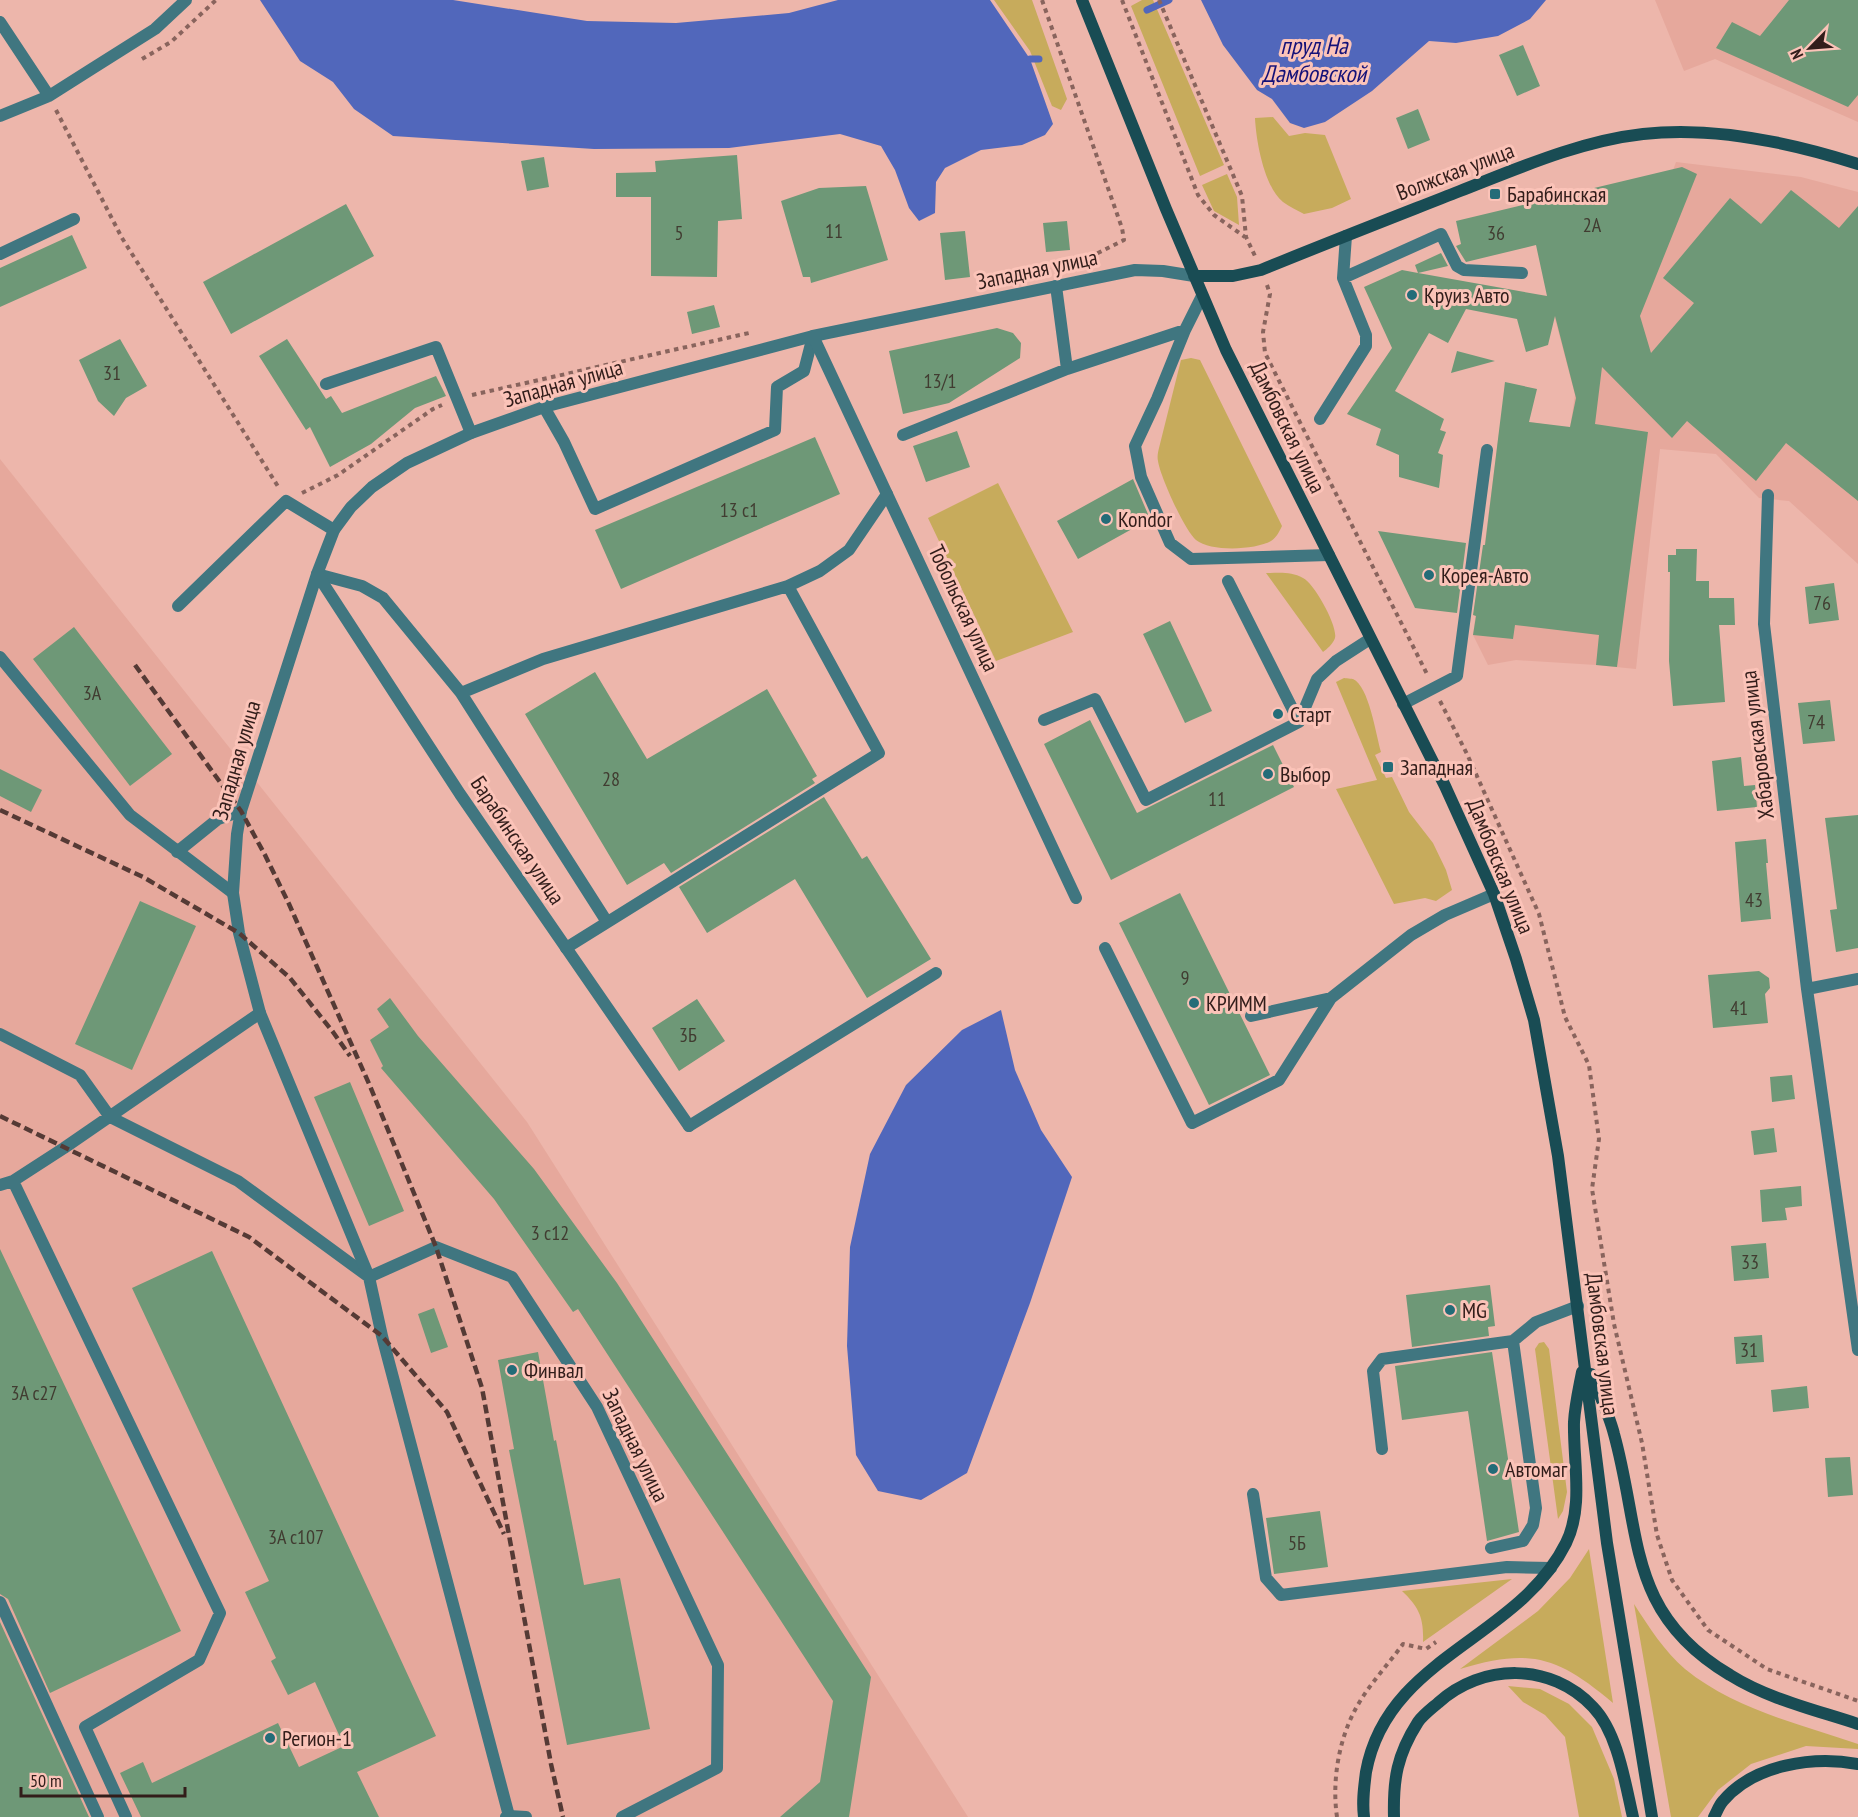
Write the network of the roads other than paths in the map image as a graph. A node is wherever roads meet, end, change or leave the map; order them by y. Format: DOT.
graph roads {
  1 [pos="186,0"];
  2 [pos="1082,0"];
  3 [pos="0,22"];
  4 [pos="49,96"];
  5 [pos="0,116"];
  6 [pos="1858,164"];
  7 [pos="74,219"];
  8 [pos="1346,236"];
  9 [pos="0,254"];
  10 [pos="1522,273"];
  11 [pos="1194,276"];
  12 [pos="1343,278"];
  13 [pos="1056,286"];
  14 [pos="1203,296"];
  15 [pos="1185,330"];
  16 [pos="813,336"];
  17 [pos="1067,369"];
  18 [pos="326,384"];
  19 [pos="544,407"];
  20 [pos="1320,419"];
  21 [pos="471,433"];
  22 [pos="903,435"];
  23 [pos="1487,450"];
  24 [pos="887,494"];
  25 [pos="1768,495"];
  26 [pos="334,530"];
  27 [pos="1329,555"];
  28 [pos="317,574"];
  29 [pos="1228,581"];
  30 [pos="788,586"];
  31 [pos="178,606"];
  32 [pos="1370,639"];
  33 [pos="0,657"];
  34 [pos="461,693"];
  35 [pos="1403,704"];
  36 [pos="1044,720"];
  37 [pos="1299,722"];
  38 [pos="241,811"];
  39 [pos="177,852"];
  40 [pos="233,893"];
  41 [pos="1494,894"];
  42 [pos="1077,898"];
  43 [pos="607,922"];
  44 [pos="566,948"];
  45 [pos="1105,948"];
  46 [pos="936,973"];
  47 [pos="1858,979"];
  48 [pos="1807,989"];
  49 [pos="1331,998"];
  50 [pos="260,1013"];
  51 [pos="1251,1016"];
  52 [pos="0,1034"];
  53 [pos="110,1117"];
  54 [pos="13,1181"];
  55 [pos="0,1185"];
  56 [pos="369,1277"];
  57 [pos="1578,1306"];
  58 [pos="1514,1341"];
  59 [pos="1858,1350"];
  60 [pos="1584,1356"];
  61 [pos="1382,1449"];
  62 [pos="1253,1494"];
  63 [pos="1491,1548"];
  64 [pos="1551,1568"];
  65 [pos="0,1602"];
  66 [pos="1858,1724"];
  67 [pos="1858,1764"];
  68 [pos="508,1816"];
  69 [pos="98,1817"];
  70 [pos="126,1817"];
  71 [pos="526,1817"];
  72 [pos="622,1817"];
  73 [pos="1364,1817"];
  74 [pos="1394,1817"];
  75 [pos="1633,1817"];
  76 [pos="1652,1817"];
  77 [pos="1714,1817"];
  1 -- 4 [label="street"];
  2 -- 11 [label="main road, Дамбовская улица"];
  3 -- 4 [label="street"];
  4 -- 5 [label="street"];
  6 -- 8 [label="main road, Волжская улица"];
  7 -- 9 [label="street"];
  8 -- 11 [label="main road, Волжская улица"];
  8 -- 12 [label="street"];
  10 -- 12 [label="street"];
  11 -- 13 [label="street, Западная улица"];
  11 -- 14 [label="main road, Дамбовская улица"];
  12 -- 20 [label="street"];
  13 -- 16 [label="street, Западная улица"];
  13 -- 17 [label="street"];
  14 -- 15 [label="street"];
  14 -- 27 [label="main road, Дамбовская улица"];
  15 -- 17 [label="street"];
  15 -- 27 [label="street"];
  16 -- 19 [label="street, Западная улица"];
  16 -- 19 [label="street"];
  16 -- 24 [label="street, Тобольская улица"];
  17 -- 22 [label="street"];
  18 -- 21 [label="street"];
  19 -- 21 [label="street, Западная улица"];
  21 -- 26 [label="street, Западная улица"];
  23 -- 35 [label="street"];
  24 -- 30 [label="street"];
  24 -- 42 [label="street, Тобольская улица"];
  25 -- 48 [label="street, Хабаровская улица"];
  26 -- 28 [label="street, Западная улица"];
  26 -- 31 [label="street"];
  27 -- 32 [label="main road, Дамбовская улица"];
  28 -- 34 [label="street"];
  28 -- 38 [label="street, Западная улица"];
  28 -- 44 [label="street, Барабинская улица"];
  29 -- 37 [label="street"];
  30 -- 34 [label="street"];
  30 -- 43 [label="street"];
  32 -- 35 [label="main road, Дамбовская улица"];
  32 -- 37 [label="street"];
  33 -- 39 [label="street"];
  34 -- 43 [label="street"];
  35 -- 41 [label="main road, Дамбовская улица"];
  36 -- 37 [label="street"];
  38 -- 39 [label="street"];
  38 -- 40 [label="street, Западная улица"];
  39 -- 40 [label="street"];
  40 -- 50 [label="street, Западная улица"];
  41 -- 49 [label="street"];
  41 -- 57 [label="main road, Дамбовская улица"];
  43 -- 44 [label="street"];
  44 -- 46 [label="street, Барабинская улица"];
  45 -- 49 [label="street"];
  47 -- 48 [label="street"];
  48 -- 59 [label="street, Хабаровская улица"];
  49 -- 51 [label="street"];
  50 -- 53 [label="street"];
  50 -- 56 [label="street, Западная улица"];
  52 -- 53 [label="street"];
  53 -- 54 [label="street"];
  53 -- 56 [label="street"];
  54 -- 55 [label="street"];
  54 -- 70 [label="street"];
  56 -- 68 [label="street"];
  56 -- 72 [label="street, Западная улица"];
  57 -- 58 [label="street"];
  57 -- 60 [label="main road, Дамбовская улица"];
  58 -- 61 [label="street"];
  58 -- 63 [label="street"];
  60 -- 64 [label="main road"];
  60 -- 66 [label="main road"];
  60 -- 76 [label="main road, Дамбовская улица"];
  62 -- 64 [label="street"];
  64 -- 73 [label="main road"];
  65 -- 69 [label="street"];
  67 -- 77 [label="main road"];
  68 -- 71 [label="street"];
  74 -- 75 [label="main road"];
}
